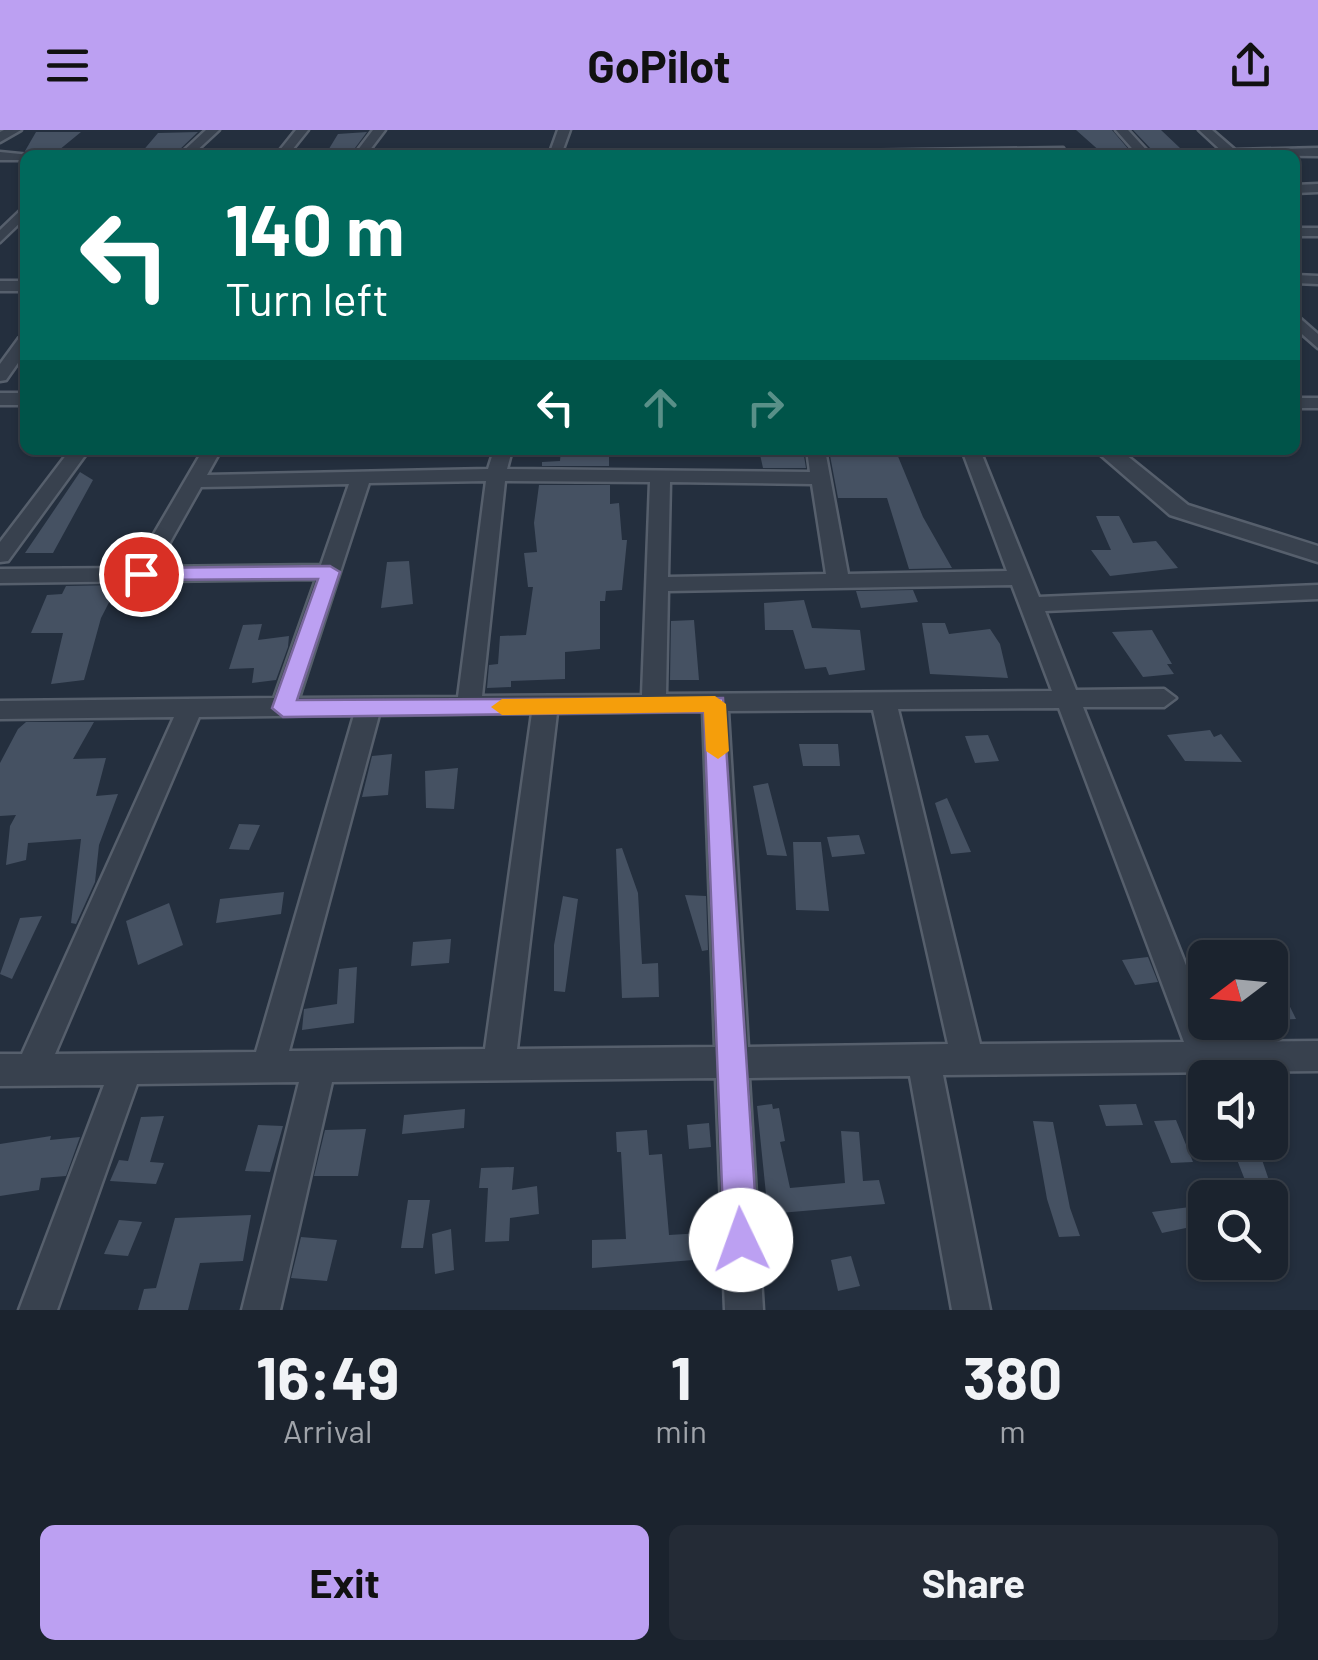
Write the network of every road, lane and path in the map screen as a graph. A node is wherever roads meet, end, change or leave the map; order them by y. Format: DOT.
graph roads {
  1 [pos="212,130"];
  2 [pos="302,130"];
  3 [pos="379,130"];
  4 [pos="1122,130"];
  5 [pos="1204,130"];
  6 [pos="190,150"];
  7 [pos="286,150"];
  8 [pos="364,150"];
  9 [pos="1140,150"];
  10 [pos="1228,150"];
  11 [pos="20,216"];
  12 [pos="1,237"];
  13 [pos="1300,324"];
  14 [pos="1318,344"];
  15 [pos="20,347"];
  16 [pos="0,376"];
  17 [pos="76,455"];
  18 [pos="209,455"];
  19 [pos="502,455"];
  20 [pos="624,455"];
  21 [pos="817,455"];
  22 [pos="972,455"];
  23 [pos="1112,455"];
  24 [pos="496,476"];
  25 [pos="623,476"];
  26 [pos="660,477"];
  27 [pos="361,478"];
  28 [pos="822,478"];
  29 [pos="192,480"];
  30 [pos="1318,554"];
  31 [pos="0,556"];
  32 [pos="330,572"];
  33 [pos="141,574"];
  34 [pos="0,576"];
  35 [pos="1018,578"];
  36 [pos="838,581"];
  37 [pos="658,584"];
  38 [pos="1318,592"];
  39 [pos="1032,604"];
  40 [pos="1164,698"];
  41 [pos="1066,699"];
  42 [pos="884,702"];
  43 [pos="715,704"];
  44 [pos="654,705"];
  45 [pos="545,706"];
  46 [pos="468,707"];
  47 [pos="283,708"];
  48 [pos="368,708"];
  49 [pos="190,709"];
  50 [pos="4,717"];
  51 [pos="1318,1056"];
  52 [pos="1207,1059"];
  53 [pos="924,1061"];
  54 [pos="968,1061"];
  55 [pos="732,1064"];
  56 [pos="500,1066"];
  57 [pos="319,1067"];
  58 [pos="268,1068"];
  59 [pos="126,1069"];
  60 [pos="16,1070"];
  61 [pos="38,1310"];
  62 [pos="261,1310"];
  63 [pos="744,1310"];
  64 [pos="971,1310"];
  1 -- 6 [label="street"];
  2 -- 7 [label="street"];
  3 -- 8 [label="street"];
  4 -- 9 [label="street"];
  5 -- 10 [label="street"];
  11 -- 12 [label="street"];
  13 -- 14 [label="street"];
  15 -- 16 [label="street"];
  17 -- 31 [label="street"];
  18 -- 29 [label="street"];
  19 -- 24 [label="street"];
  20 -- 25 [label="street"];
  21 -- 28 [label="street"];
  22 -- 35 [label="street"];
  23 -- 30 [label="street"];
  24 -- 25 [label="street"];
  24 -- 27 [label="street"];
  24 -- 46 [label="street"];
  25 -- 26 [label="street"];
  26 -- 28 [label="street"];
  26 -- 37 [label="street"];
  27 -- 29 [label="street"];
  27 -- 32 [label="street"];
  28 -- 36 [label="street"];
  29 -- 33 [label="street"];
  32 -- 33 [label="street"];
  32 -- 47 [label="street"];
  33 -- 34 [label="street"];
  35 -- 36 [label="street"];
  35 -- 39 [label="street"];
  36 -- 37 [label="street"];
  37 -- 44 [label="street"];
  38 -- 39 [label="street"];
  39 -- 41 [label="street"];
  40 -- 41 [label="street"];
  41 -- 42 [label="street"];
  41 -- 52 [label="street"];
  42 -- 43 [label="street"];
  42 -- 54 [label="street"];
  43 -- 44 [label="street"];
  43 -- 55 [label="street"];
  44 -- 45 [label="street"];
  45 -- 46 [label="street"];
  45 -- 56 [label="street"];
  46 -- 48 [label="street"];
  47 -- 48 [label="street"];
  47 -- 49 [label="street"];
  48 -- 58 [label="street"];
  49 -- 50 [label="street"];
  49 -- 60 [label="street"];
  51 -- 52 [label="street"];
  52 -- 54 [label="street"];
  53 -- 54 [label="street"];
  53 -- 55 [label="street"];
  53 -- 64 [label="street"];
  55 -- 56 [label="street"];
  55 -- 63 [label="street"];
  56 -- 57 [label="street"];
  57 -- 58 [label="street"];
  57 -- 62 [label="street"];
  58 -- 59 [label="street"];
  59 -- 60 [label="street"];
  59 -- 61 [label="street"];
}
